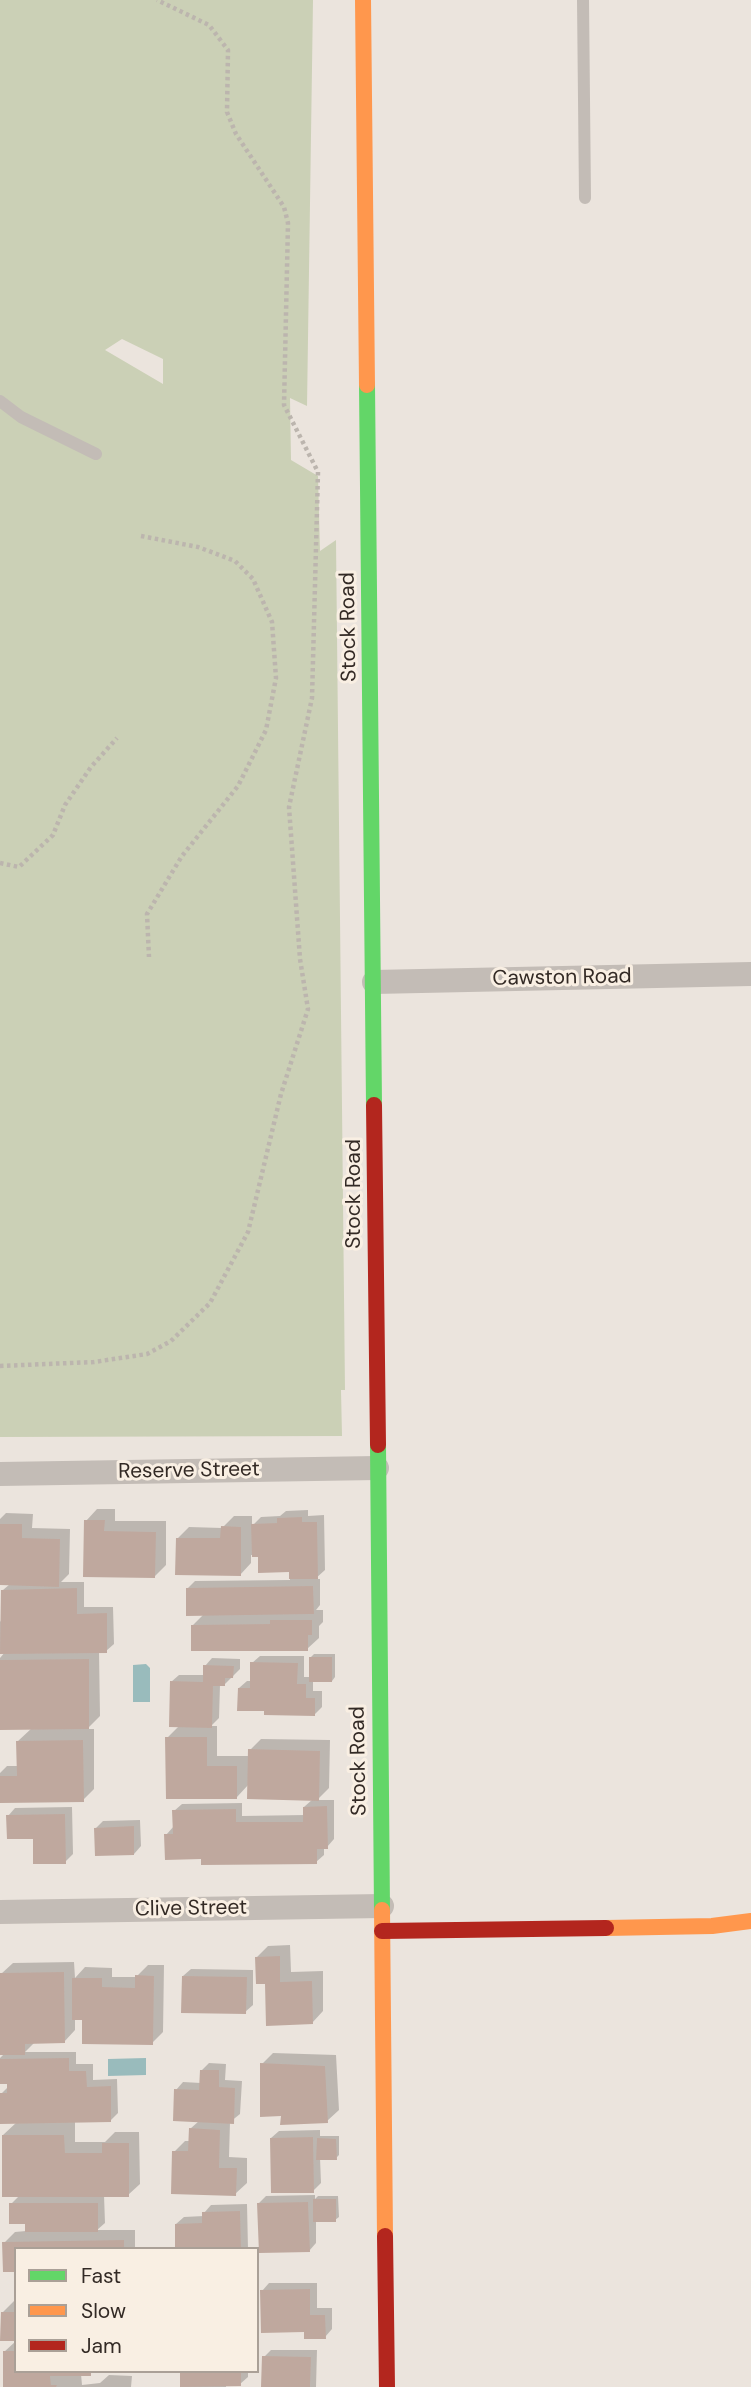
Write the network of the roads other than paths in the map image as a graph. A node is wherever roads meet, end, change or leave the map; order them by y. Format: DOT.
graph roads {
  1 [pos="363,0"];
  2 [pos="583,0"];
  3 [pos="585,198"];
  4 [pos="0,401"];
  5 [pos="96,454"];
  6 [pos="751,974"];
  7 [pos="374,982"];
  8 [pos="377,1468"];
  9 [pos="0,1474"];
  10 [pos="382,1906"];
  11 [pos="0,1912"];
  12 [pos="751,1921"];
  13 [pos="712,1926"];
  14 [pos="382,1931"];
  15 [pos="741,1937"];
  16 [pos="387,2387"];
  1 -- 7 [label="street, Stock Road"];
  2 -- 3 [label="lane"];
  4 -- 5 [label="lane"];
  6 -- 7 [label="street, Cawston Road"];
  7 -- 8 [label="street, Stock Road"];
  8 -- 9 [label="street, Reserve Street"];
  8 -- 10 [label="street, Stock Road"];
  10 -- 11 [label="street, Clive Street"];
  10 -- 14 [label="street, Stock Road"];
  12 -- 13 [label="street"];
  13 -- 14 [label="street"];
  13 -- 15 [label="street"];
  14 -- 16 [label="street, Stock Road"];
}
